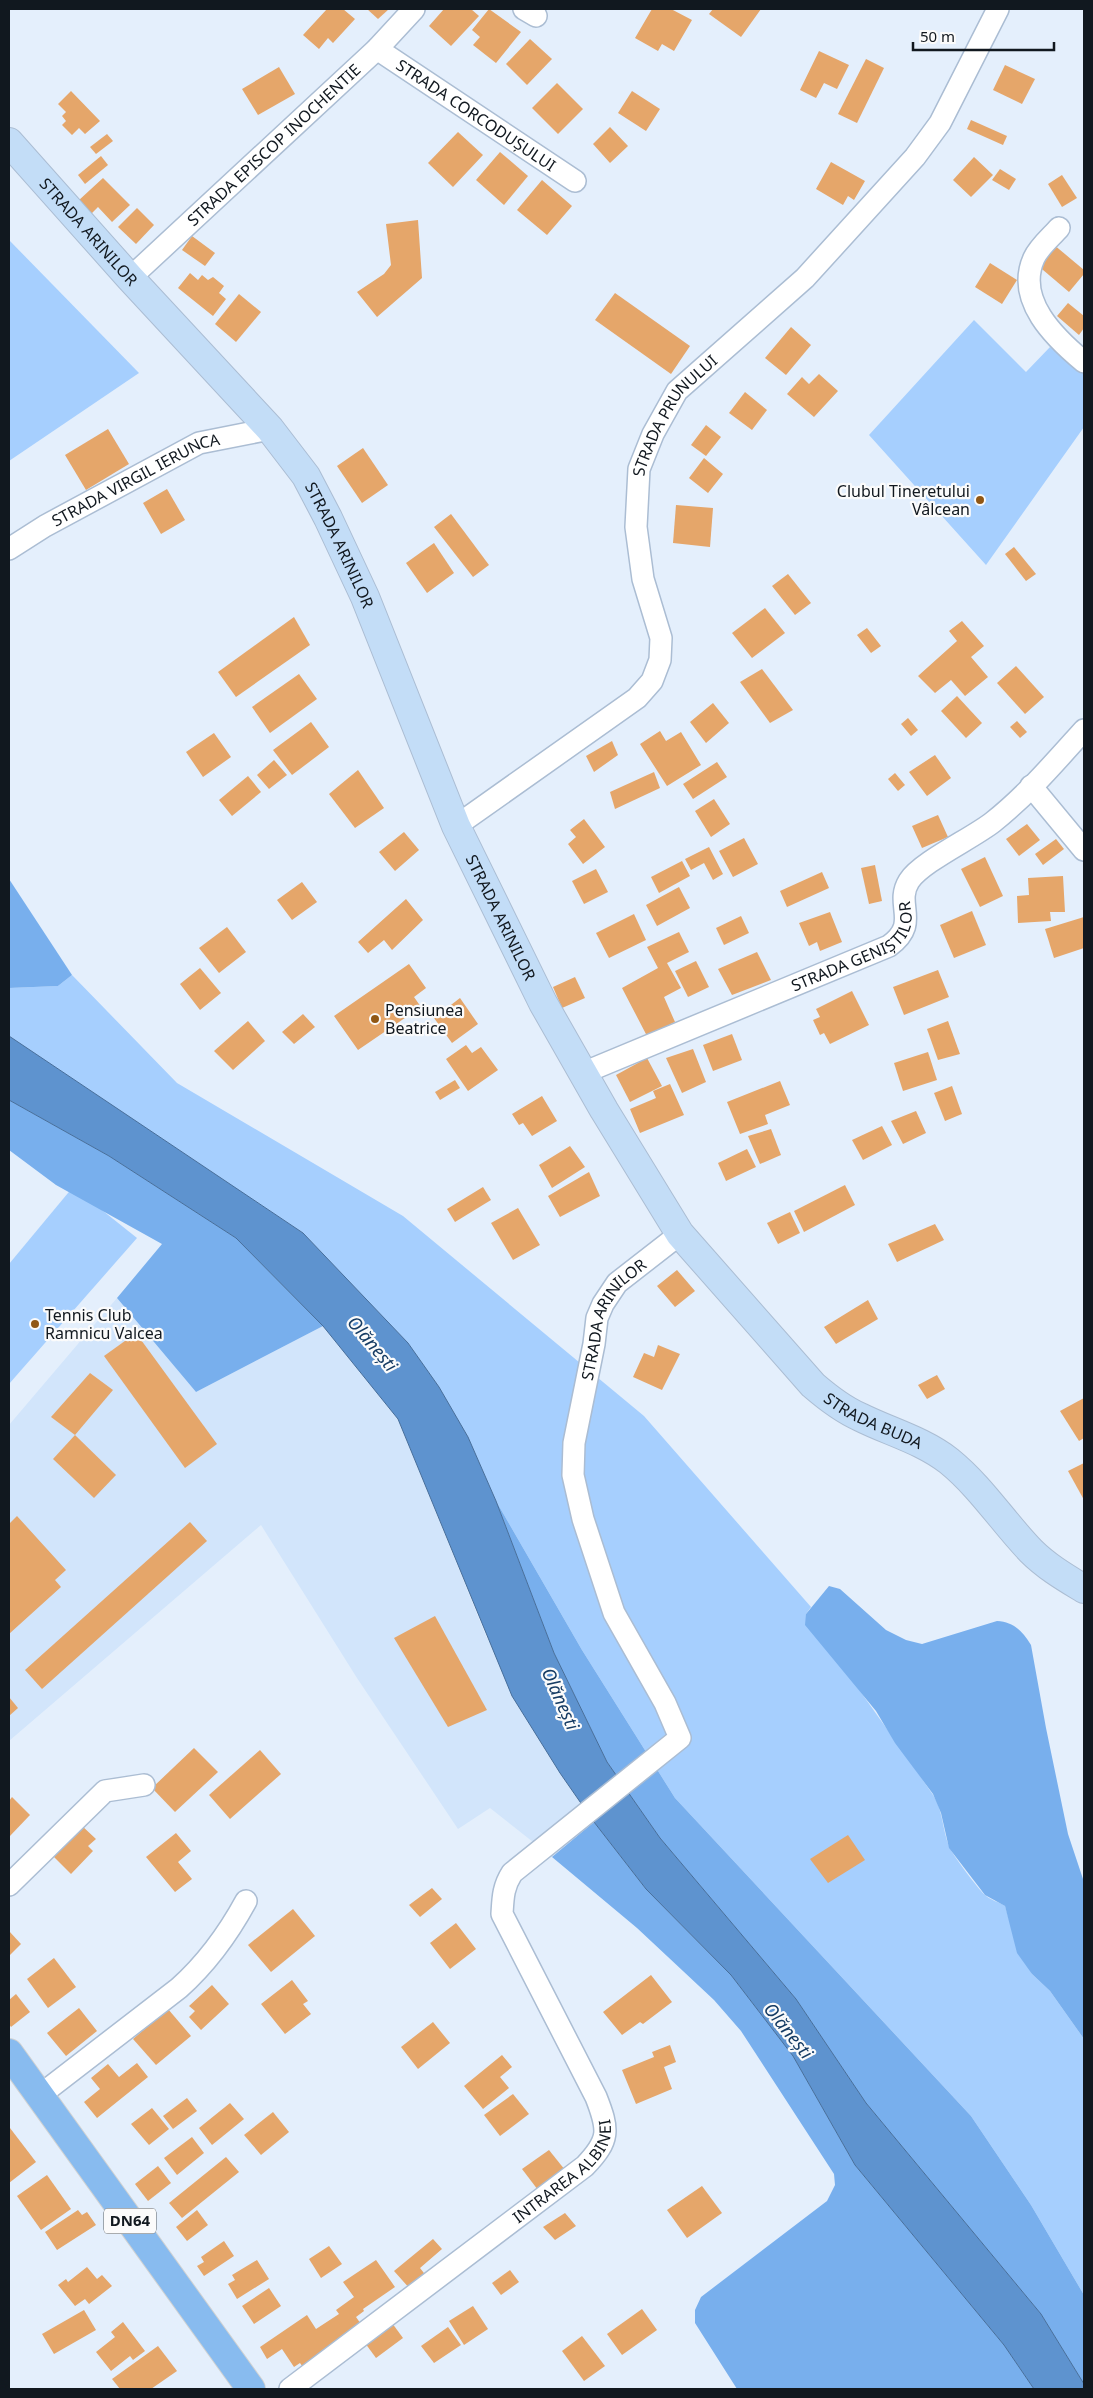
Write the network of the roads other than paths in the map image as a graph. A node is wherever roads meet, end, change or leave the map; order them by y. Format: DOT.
graph roads {
  1 [pos="414,9"];
  2 [pos="998,9"];
  3 [pos="377,49"];
  4 [pos="9,142"];
  5 [pos="575,181"];
  6 [pos="1059,228"];
  7 [pos="130,278"];
  8 [pos="1084,362"];
  9 [pos="270,429"];
  10 [pos="9,549"];
  11 [pos="1084,730"];
  12 [pos="1031,786"];
  13 [pos="456,826"];
  14 [pos="1084,850"];
  15 [pos="583,1073"];
  16 [pos="680,1234"];
  17 [pos="1084,1589"];
  18 [pos="680,1738"];
  19 [pos="144,1785"];
  20 [pos="9,1886"];
  21 [pos="246,1900"];
  22 [pos="9,2053"];
  23 [pos="39,2096"];
  24 [pos="251,2389"];
  25 [pos="290,2389"];
  1 -- 3 [label="street, STRADA EPISCOP INOCHENTIE"];
  2 -- 13 [label="street, STRADA PRUNULUI"];
  3 -- 5 [label="street, STRADA CORCODUȘULUI"];
  3 -- 7 [label="street, STRADA EPISCOP INOCHENTIE"];
  4 -- 7 [label="street, STRADA ARINILOR"];
  6 -- 8 [label="street"];
  7 -- 9 [label="street, STRADA ARINILOR"];
  9 -- 10 [label="street, STRADA VIRGIL IERUNCA"];
  9 -- 13 [label="street, STRADA ARINILOR"];
  11 -- 12 [label="street, STRADA GENIȘTILOR"];
  12 -- 14 [label="street"];
  12 -- 15 [label="street, STRADA GENIȘTILOR"];
  13 -- 15 [label="street, STRADA ARINILOR"];
  15 -- 16 [label="street, STRADA ARINILOR"];
  16 -- 17 [label="street, STRADA BUDA"];
  16 -- 18 [label="street, STRADA ARINILOR"];
  18 -- 25 [label="street, INTRAREA ALBINEI"];
  19 -- 20 [label="street"];
  21 -- 23 [label="street"];
  22 -- 23 [label="main road, DN64"];
  23 -- 24 [label="main road, DN64"];
}
